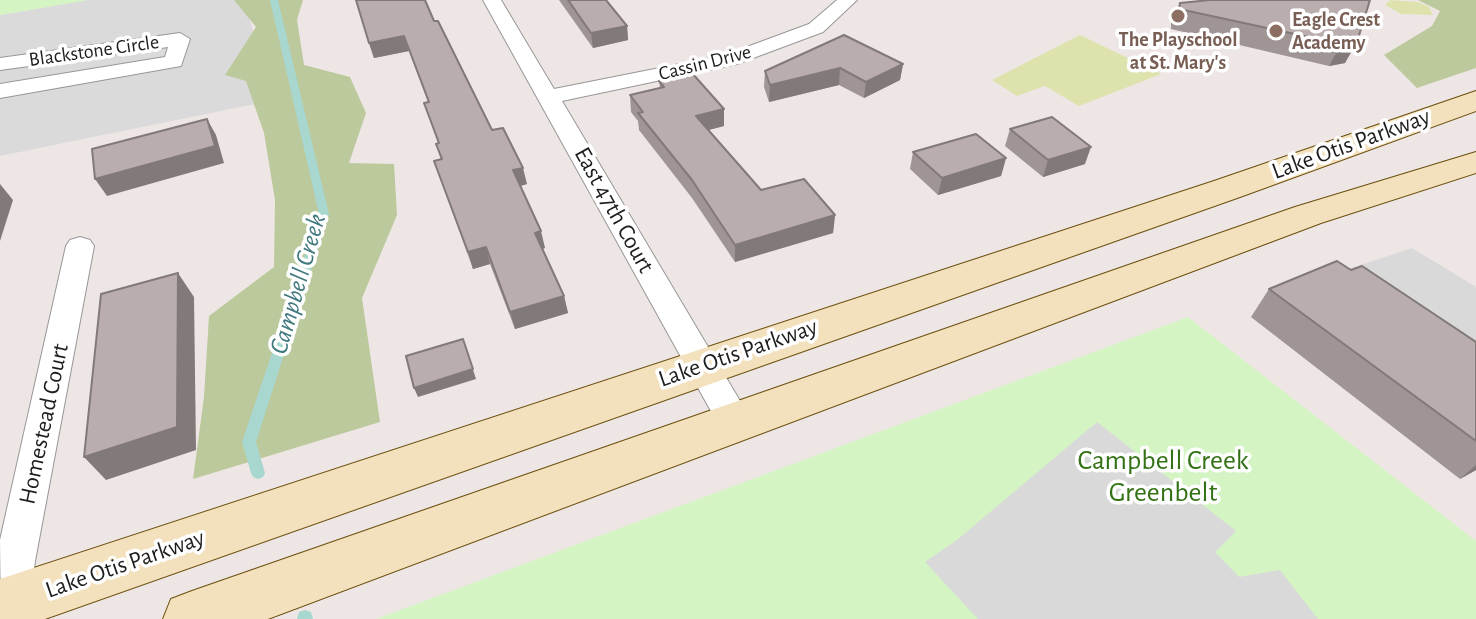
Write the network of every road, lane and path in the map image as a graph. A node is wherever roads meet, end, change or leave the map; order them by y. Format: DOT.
graph roads {
  1 [pos="492,0"];
  2 [pos="848,0"];
  3 [pos="0,64"];
  4 [pos="0,91"];
  5 [pos="550,97"];
  6 [pos="1476,100"];
  7 [pos="1476,162"];
  8 [pos="80,246"];
  9 [pos="703,365"];
  10 [pos="734,421"];
  11 [pos="5,605"];
  12 [pos="192,619"];
  1 -- 5 [label="street, East 47th Court"];
  2 -- 5 [label="street, Cassin Drive"];
  3 -- 4 [label="street, Blackstone Circle"];
  5 -- 9 [label="street, East 47th Court"];
  6 -- 9 [label="main road, Lake Otis Parkway"];
  7 -- 10 [label="main road"];
  8 -- 11 [label="street, Homestead Court"];
  9 -- 10 [label="street, East 47th Court"];
  9 -- 11 [label="main road, Lake Otis Parkway"];
  10 -- 12 [label="main road"];
}
